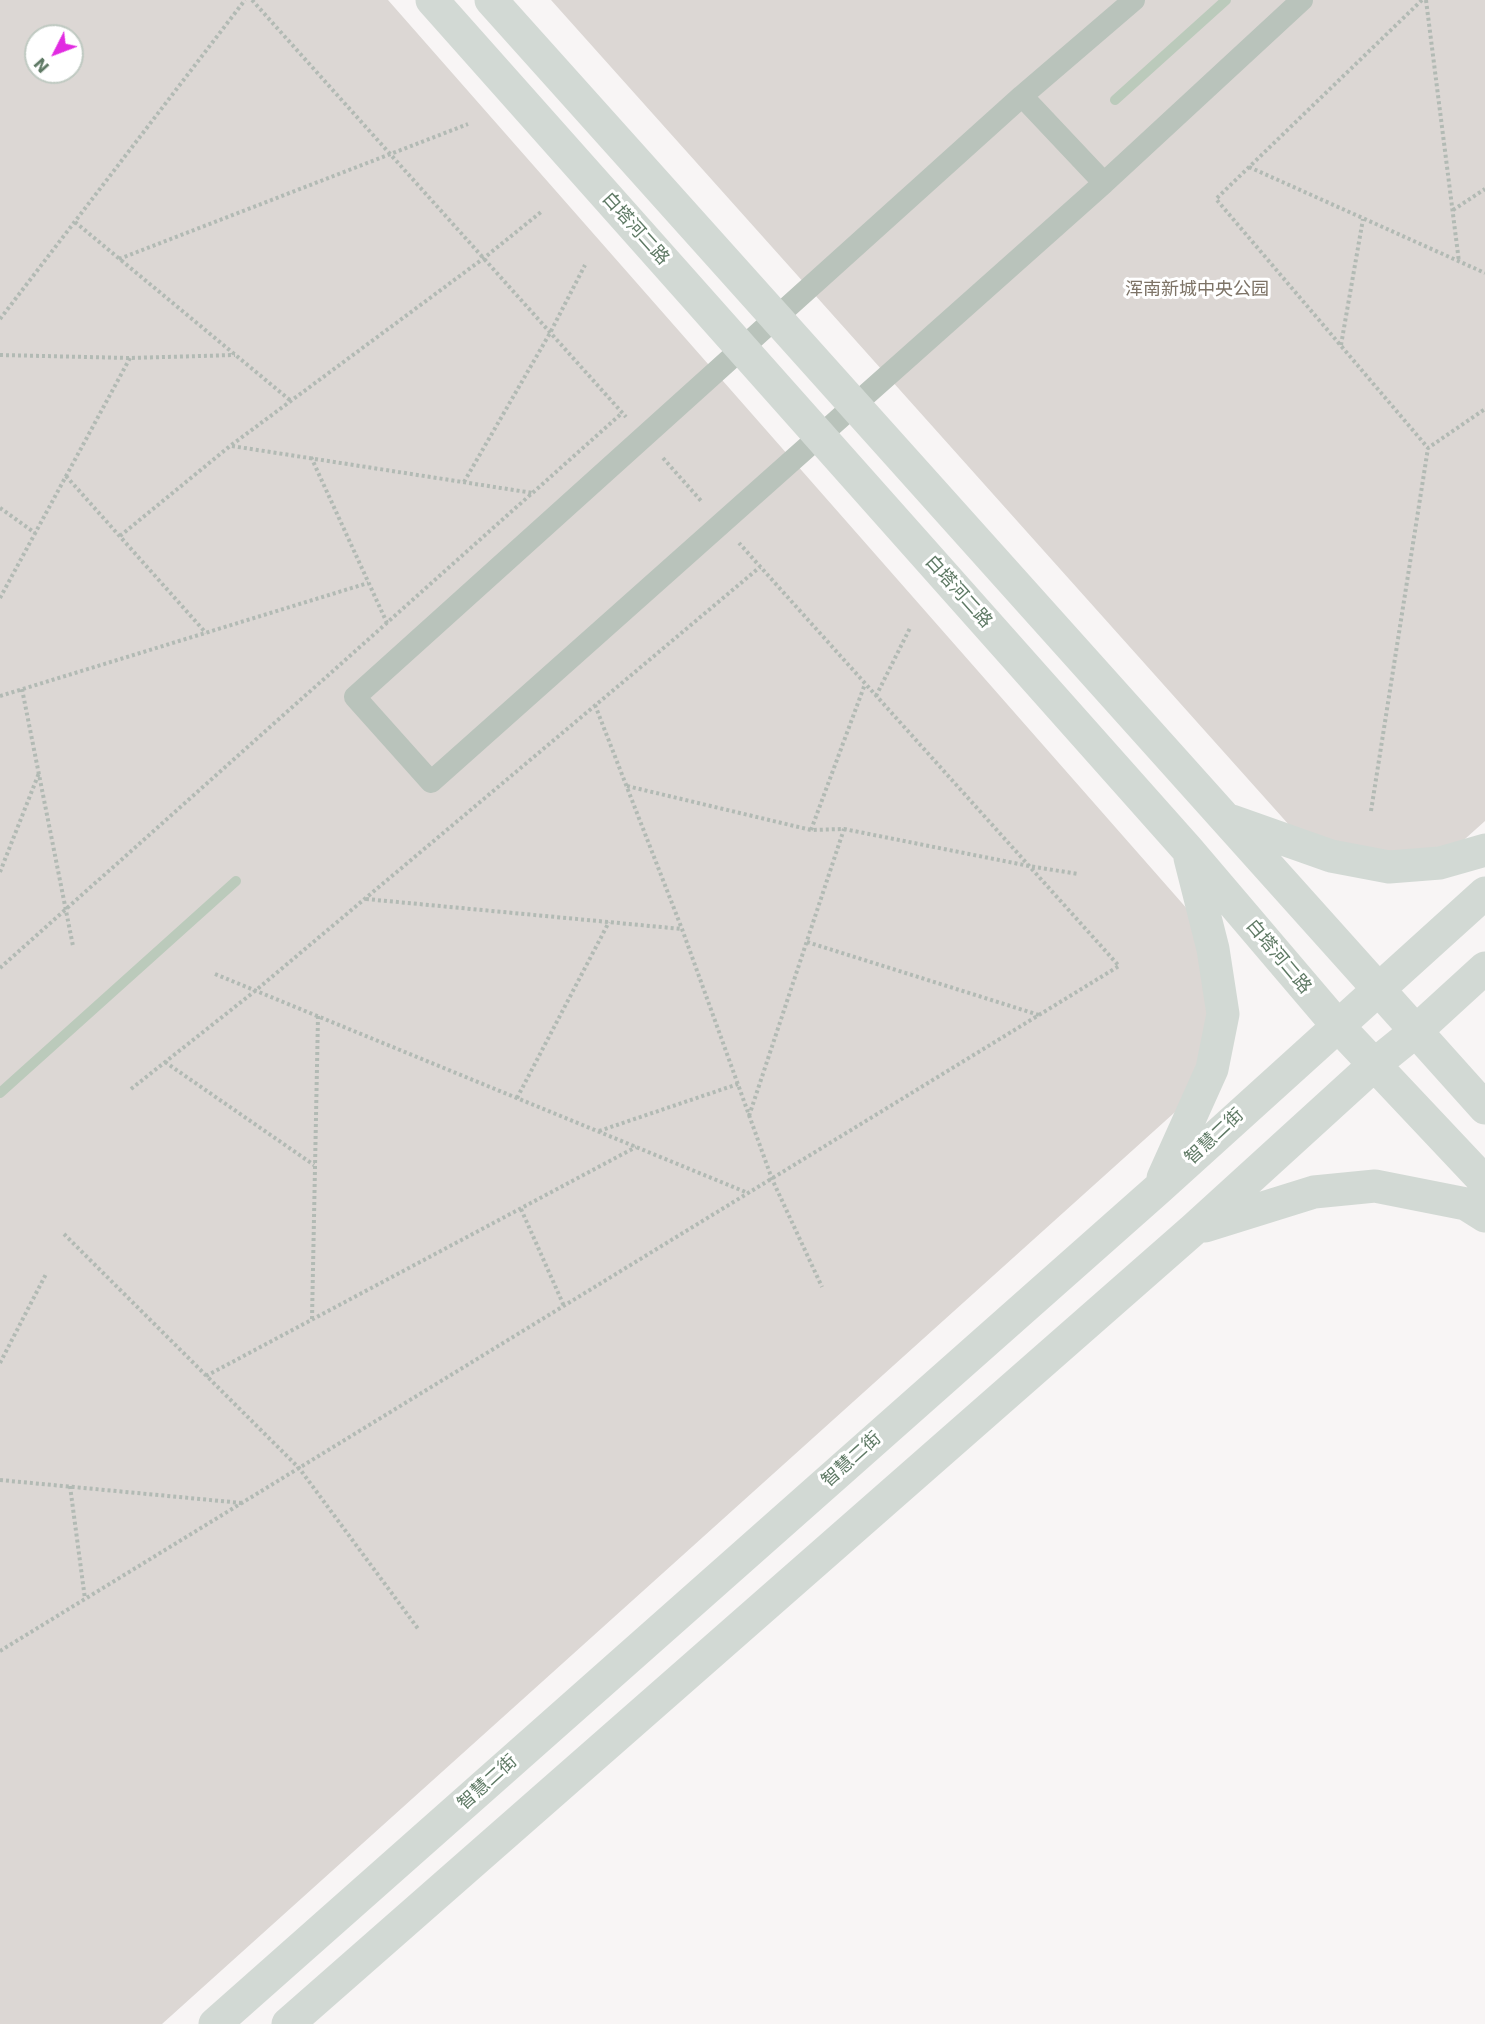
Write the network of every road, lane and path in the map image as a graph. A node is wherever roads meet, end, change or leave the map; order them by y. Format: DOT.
graph roads {
  1 [pos="245,0"];
  2 [pos="252,0"];
  3 [pos="432,0"];
  4 [pos="491,0"];
  5 [pos="1134,0"];
  6 [pos="1302,0"];
  7 [pos="1422,0"];
  8 [pos="1426,0"];
  9 [pos="1022,96"];
  10 [pos="468,124"];
  11 [pos="390,154"];
  12 [pos="1249,167"];
  13 [pos="1104,183"];
  14 [pos="1485,189"];
  15 [pos="1453,210"];
  16 [pos="541,212"];
  17 [pos="1363,219"];
  18 [pos="75,222"];
  19 [pos="484,258"];
  20 [pos="119,259"];
  21 [pos="1459,262"];
  22 [pos="585,265"];
  23 [pos="1485,273"];
  24 [pos="0,319"];
  25 [pos="550,333"];
  26 [pos="1341,345"];
  27 [pos="0,355"];
  28 [pos="236,355"];
  29 [pos="130,358"];
  30 [pos="291,401"];
  31 [pos="1485,409"];
  32 [pos="622,413"];
  33 [pos="630,422"];
  34 [pos="230,446"];
  35 [pos="1428,448"];
  36 [pos="661,456"];
  37 [pos="310,457"];
  38 [pos="66,476"];
  39 [pos="465,482"];
  40 [pos="533,493"];
  41 [pos="706,507"];
  42 [pos="0,508"];
  43 [pos="35,533"];
  44 [pos="120,536"];
  45 [pos="737,541"];
  46 [pos="760,567"];
  47 [pos="368,583"];
  48 [pos="0,598"];
  49 [pos="387,623"];
  50 [pos="910,628"];
  51 [pos="206,633"];
  52 [pos="865,684"];
  53 [pos="22,689"];
  54 [pos="0,696"];
  55 [pos="876,696"];
  56 [pos="595,705"];
  57 [pos="39,772"];
  58 [pos="626,786"];
  59 [pos="1371,811"];
  60 [pos="1227,819"];
  61 [pos="844,829"];
  62 [pos="811,830"];
  63 [pos="1188,850"];
  64 [pos="1485,850"];
  65 [pos="1029,866"];
  66 [pos="0,872"];
  67 [pos="1078,874"];
  68 [pos="1485,893"];
  69 [pos="365,898"];
  70 [pos="67,908"];
  71 [pos="609,922"];
  72 [pos="682,929"];
  73 [pos="807,942"];
  74 [pos="73,946"];
  75 [pos="0,968"];
  76 [pos="1485,968"];
  77 [pos="215,974"];
  78 [pos="1379,989"];
  79 [pos="255,991"];
  80 [pos="1040,1015"];
  81 [pos="318,1017"];
  82 [pos="1337,1025"];
  83 [pos="1416,1031"];
  84 [pos="165,1062"];
  85 [pos="1374,1065"];
  86 [pos="738,1084"];
  87 [pos="131,1089"];
  88 [pos="517,1098"];
  89 [pos="1485,1108"];
  90 [pos="749,1117"];
  91 [pos="598,1131"];
  92 [pos="637,1147"];
  93 [pos="315,1165"];
  94 [pos="772,1179"];
  95 [pos="1485,1182"];
  96 [pos="1158,1189"];
  97 [pos="749,1193"];
  98 [pos="521,1209"];
  99 [pos="1485,1216"];
  100 [pos="1194,1230"];
  101 [pos="64,1234"];
  102 [pos="46,1274"];
  103 [pos="822,1287"];
  104 [pos="564,1306"];
  105 [pos="312,1320"];
  106 [pos="0,1364"];
  107 [pos="206,1376"];
  108 [pos="299,1468"];
  109 [pos="0,1480"];
  110 [pos="70,1486"];
  111 [pos="243,1503"];
  112 [pos="85,1599"];
  113 [pos="419,1630"];
  114 [pos="0,1651"];
  115 [pos="215,2024"];
  116 [pos="288,2024"];
  1 -- 18 [label="path"];
  2 -- 11 [label="path"];
  3 -- 63 [label="main road, 白塔河二路"];
  4 -- 60 [label="main road"];
  5 -- 9 [label="street"];
  6 -- 13 [label="street"];
  7 -- 12 [label="path"];
  8 -- 15 [label="path"];
  9 -- 13 [label="street"];
  9 -- 13 [label="street"];
  10 -- 11 [label="path"];
  11 -- 19 [label="path"];
  11 -- 20 [label="path"];
  12 -- 17 [label="path"];
  12 -- 26 [label="path"];
  14 -- 15 [label="path"];
  15 -- 21 [label="path"];
  16 -- 19 [label="path"];
  17 -- 21 [label="path"];
  17 -- 26 [label="path"];
  18 -- 20 [label="path"];
  18 -- 24 [label="path"];
  19 -- 25 [label="path"];
  19 -- 30 [label="path"];
  20 -- 28 [label="path"];
  21 -- 23 [label="path"];
  22 -- 25 [label="path"];
  25 -- 32 [label="path"];
  25 -- 39 [label="path"];
  26 -- 35 [label="path"];
  27 -- 29 [label="path"];
  28 -- 29 [label="path"];
  28 -- 30 [label="path"];
  29 -- 38 [label="path"];
  30 -- 34 [label="path"];
  31 -- 35 [label="path"];
  32 -- 33 [label="path"];
  32 -- 40 [label="path"];
  34 -- 37 [label="path"];
  34 -- 44 [label="path"];
  35 -- 59 [label="path"];
  36 -- 41 [label="path"];
  37 -- 39 [label="path"];
  37 -- 47 [label="path"];
  38 -- 43 [label="path"];
  38 -- 44 [label="path"];
  39 -- 40 [label="path"];
  40 -- 49 [label="path"];
  42 -- 43 [label="path"];
  43 -- 48 [label="path"];
  44 -- 51 [label="path"];
  45 -- 46 [label="path"];
  46 -- 52 [label="path"];
  46 -- 56 [label="path"];
  47 -- 49 [label="path"];
  47 -- 51 [label="path"];
  49 -- 70 [label="path"];
  50 -- 55 [label="path"];
  51 -- 53 [label="path"];
  52 -- 55 [label="path"];
  52 -- 62 [label="path"];
  53 -- 54 [label="path"];
  53 -- 57 [label="path"];
  55 -- 65 [label="path"];
  56 -- 58 [label="path"];
  56 -- 69 [label="path"];
  57 -- 66 [label="path"];
  57 -- 70 [label="path"];
  58 -- 62 [label="path"];
  58 -- 72 [label="path"];
  60 -- 64 [label="main road"];
  60 -- 78 [label="main road"];
  61 -- 62 [label="path"];
  61 -- 65 [label="path"];
  61 -- 73 [label="path"];
  63 -- 82 [label="main road, 白塔河二路"];
  63 -- 96 [label="main road"];
  65 -- 67 [label="path"];
  65 -- 80 [label="path"];
  68 -- 78 [label="main road, 智慧二街"];
  69 -- 71 [label="path"];
  69 -- 79 [label="path"];
  70 -- 74 [label="path"];
  70 -- 75 [label="path"];
  71 -- 72 [label="path"];
  71 -- 88 [label="path"];
  72 -- 86 [label="path"];
  73 -- 80 [label="path"];
  73 -- 90 [label="path"];
  76 -- 83 [label="main road"];
  77 -- 79 [label="path"];
  78 -- 82 [label="main road, 智慧二街"];
  78 -- 83 [label="main road"];
  79 -- 81 [label="path"];
  79 -- 84 [label="path"];
  80 -- 94 [label="path"];
  81 -- 88 [label="path"];
  81 -- 93 [label="path"];
  82 -- 85 [label="main road, 白塔河二路"];
  82 -- 96 [label="main road, 智慧二街"];
  83 -- 85 [label="main road"];
  83 -- 89 [label="main road"];
  84 -- 87 [label="path"];
  84 -- 93 [label="path"];
  85 -- 95 [label="main road, 白塔河二路"];
  85 -- 100 [label="main road"];
  86 -- 90 [label="path"];
  86 -- 91 [label="path"];
  88 -- 91 [label="path"];
  90 -- 94 [label="path"];
  91 -- 92 [label="path"];
  92 -- 97 [label="path"];
  92 -- 98 [label="path"];
  93 -- 105 [label="path"];
  94 -- 97 [label="path"];
  94 -- 103 [label="path"];
  96 -- 115 [label="main road, 智慧二街"];
  97 -- 104 [label="path"];
  98 -- 104 [label="path"];
  98 -- 105 [label="path"];
  99 -- 100 [label="main road"];
  100 -- 116 [label="main road"];
  101 -- 107 [label="path"];
  102 -- 106 [label="path"];
  104 -- 108 [label="path"];
  105 -- 107 [label="path"];
  107 -- 108 [label="path"];
  108 -- 111 [label="path"];
  108 -- 113 [label="path"];
  109 -- 110 [label="path"];
  110 -- 111 [label="path"];
  110 -- 112 [label="path"];
  111 -- 112 [label="path"];
  112 -- 114 [label="path"];
}
